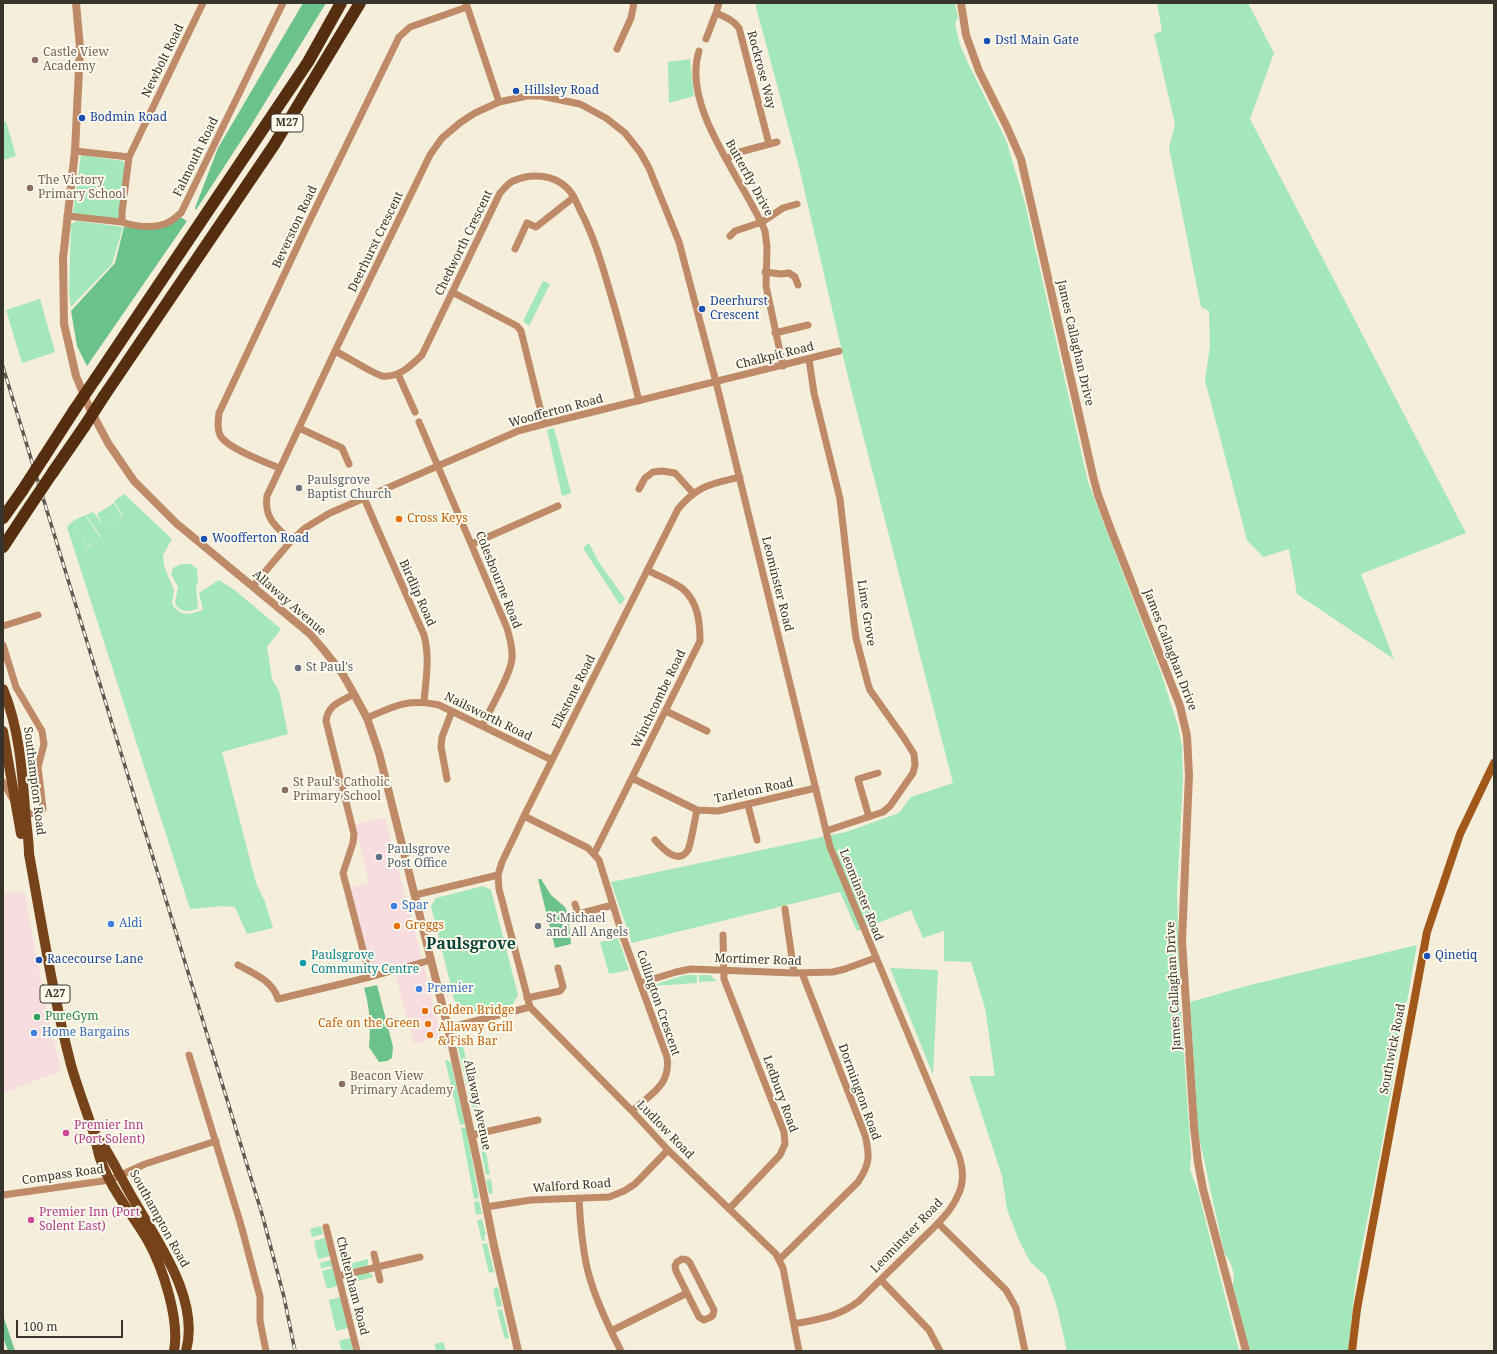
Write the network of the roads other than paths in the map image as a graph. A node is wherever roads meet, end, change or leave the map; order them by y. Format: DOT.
graph roads {
  1 [pos="76,3"];
  2 [pos="203,3"];
  3 [pos="283,3"];
  4 [pos="341,3"];
  5 [pos="360,3"];
  6 [pos="634,3"];
  7 [pos="719,3"];
  8 [pos="961,3"];
  9 [pos="467,5"];
  10 [pos="716,13"];
  11 [pos="706,39"];
  12 [pos="617,49"];
  13 [pos="699,51"];
  14 [pos="499,102"];
  15 [pos="777,142"];
  16 [pos="769,144"];
  17 [pos="75,151"];
  18 [pos="129,157"];
  19 [pos="726,159"];
  20 [pos="574,197"];
  21 [pos="797,204"];
  22 [pos="67,216"];
  23 [pos="122,222"];
  24 [pos="762,222"];
  25 [pos="730,236"];
  26 [pos="515,249"];
  27 [pos="765,272"];
  28 [pos="798,285"];
  29 [pos="452,292"];
  30 [pos="808,325"];
  31 [pos="775,333"];
  32 [pos="335,351"];
  33 [pos="839,351"];
  34 [pos="809,359"];
  35 [pos="783,366"];
  36 [pos="398,374"];
  37 [pos="716,382"];
  38 [pos="639,401"];
  39 [pos="415,412"];
  40 [pos="419,422"];
  41 [pos="544,424"];
  42 [pos="299,428"];
  43 [pos="349,464"];
  44 [pos="438,466"];
  45 [pos="279,468"];
  46 [pos="740,477"];
  47 [pos="639,489"];
  48 [pos="693,493"];
  49 [pos="364,498"];
  50 [pos="558,506"];
  51 [pos="3,518"];
  52 [pos="291,541"];
  53 [pos="472,544"];
  54 [pos="3,547"];
  55 [pos="647,570"];
  56 [pos="253,586"];
  57 [pos="38,615"];
  58 [pos="3,626"];
  59 [pos="3,645"];
  60 [pos="3,689"];
  61 [pos="354,694"];
  62 [pos="3,698"];
  63 [pos="424,702"];
  64 [pos="452,711"];
  65 [pos="666,711"];
  66 [pos="367,718"];
  67 [pos="482,726"];
  68 [pos="3,731"];
  69 [pos="707,731"];
  70 [pos="6,748"];
  71 [pos="20,754"];
  72 [pos="552,760"];
  73 [pos="1494,763"];
  74 [pos="878,773"];
  75 [pos="632,778"];
  76 [pos="447,779"];
  77 [pos="3,782"];
  78 [pos="816,788"];
  79 [pos="748,805"];
  80 [pos="697,810"];
  81 [pos="21,816"];
  82 [pos="524,816"];
  83 [pos="869,817"];
  84 [pos="826,831"];
  85 [pos="655,840"];
  86 [pos="757,840"];
  87 [pos="594,854"];
  88 [pos="498,875"];
  89 [pos="415,895"];
  90 [pos="575,904"];
  91 [pos="613,906"];
  92 [pos="785,910"];
  93 [pos="723,935"];
  94 [pos="875,958"];
  95 [pos="431,960"];
  96 [pos="238,965"];
  97 [pos="558,968"];
  98 [pos="725,971"];
  99 [pos="794,973"];
  100 [pos="802,973"];
  101 [pos="370,977"];
  102 [pos="640,983"];
  103 [pos="527,998"];
  104 [pos="530,1007"];
  105 [pos="448,1028"];
  106 [pos="189,1055"];
  107 [pos="632,1111"];
  108 [pos="538,1120"];
  109 [pos="93,1130"];
  110 [pos="472,1135"];
  111 [pos="216,1141"];
  112 [pos="668,1150"];
  113 [pos="120,1176"];
  114 [pos="110,1180"];
  115 [pos="3,1195"];
  116 [pos="579,1199"];
  117 [pos="486,1207"];
  118 [pos="729,1209"];
  119 [pos="938,1223"];
  120 [pos="326,1227"];
  121 [pos="374,1254"];
  122 [pos="420,1257"];
  123 [pos="779,1260"];
  124 [pos="377,1267"];
  125 [pos="339,1276"];
  126 [pos="380,1280"];
  127 [pos="881,1280"];
  128 [pos="687,1293"];
  129 [pos="794,1324"];
  130 [pos="611,1331"];
  131 [pos="174,1351"];
  132 [pos="186,1351"];
  133 [pos="266,1351"];
  134 [pos="357,1351"];
  135 [pos="518,1351"];
  136 [pos="622,1351"];
  137 [pos="799,1351"];
  138 [pos="940,1351"];
  139 [pos="1025,1351"];
  140 [pos="1246,1351"];
  141 [pos="1352,1351"];
  1 -- 17 [label="street, Allaway Avenue"];
  2 -- 18 [label="street, Newbolt Road"];
  3 -- 23 [label="street, Falmouth Road"];
  4 -- 51 [label="highway, M27, bridge"];
  5 -- 54 [label="highway, M27, bridge"];
  6 -- 12 [label="street"];
  7 -- 10 [label="street"];
  8 -- 140 [label="street, James Callaghan Drive"];
  9 -- 14 [label="street"];
  9 -- 45 [label="street, Beverston Road"];
  10 -- 11 [label="street"];
  10 -- 16 [label="street, Rockrose Way"];
  13 -- 19 [label="street, Butterfly Drive"];
  14 -- 32 [label="street, Deerhurst Crescent"];
  14 -- 37 [label="street, Deerhurst Crescent"];
  15 -- 16 [label="street"];
  16 -- 19 [label="street"];
  17 -- 18 [label="street"];
  17 -- 22 [label="street, Allaway Avenue"];
  18 -- 23 [label="street, Newbolt Road"];
  19 -- 24 [label="street, Butterfly Drive"];
  20 -- 26 [label="street"];
  20 -- 29 [label="street, Chedworth Crescent"];
  20 -- 38 [label="street, Chedworth Crescent"];
  21 -- 24 [label="street"];
  22 -- 23 [label="street, Falmouth Road"];
  22 -- 56 [label="street, Allaway Avenue"];
  24 -- 25 [label="street"];
  24 -- 27 [label="street, Butterfly Drive"];
  27 -- 28 [label="street"];
  27 -- 31 [label="street, Butterfly Drive"];
  29 -- 36 [label="street, Chedworth Crescent"];
  29 -- 41 [label="street"];
  30 -- 31 [label="street"];
  31 -- 35 [label="street, Butterfly Drive"];
  32 -- 36 [label="street"];
  32 -- 42 [label="street, Deerhurst Crescent"];
  33 -- 34 [label="street, Chalkpit Road"];
  34 -- 35 [label="street, Chalkpit Road"];
  34 -- 83 [label="street, Lime Grove"];
  35 -- 37 [label="street, Chalkpit Road"];
  36 -- 39 [label="street"];
  37 -- 38 [label="street, Woofferton Road"];
  37 -- 46 [label="street, Leominster Road"];
  38 -- 41 [label="street, Woofferton Road"];
  40 -- 44 [label="street, Colesbourne Road"];
  41 -- 44 [label="street, Woofferton Road"];
  42 -- 43 [label="street"];
  42 -- 45 [label="street, Deerhurst Crescent"];
  44 -- 49 [label="street, Woofferton Road"];
  44 -- 53 [label="street, Colesbourne Road"];
  45 -- 52 [label="street, Deerhurst Crescent"];
  46 -- 48 [label="street, Elkstone Road"];
  46 -- 78 [label="street, Leominster Road"];
  47 -- 48 [label="street"];
  48 -- 55 [label="street, Elkstone Road"];
  49 -- 52 [label="street, Woofferton Road"];
  49 -- 63 [label="street, Birdlip Road"];
  50 -- 53 [label="street"];
  52 -- 56 [label="street, Woofferton Road"];
  53 -- 67 [label="street, Colesbourne Road"];
  55 -- 65 [label="street, Winchcombe Road"];
  55 -- 72 [label="street, Elkstone Road"];
  56 -- 61 [label="street, Allaway Avenue"];
  57 -- 58 [label="street"];
  59 -- 81 [label="street"];
  60 -- 71 [label="main road, Southampton Road / A27"];
  61 -- 66 [label="street, Allaway Avenue"];
  61 -- 101 [label="street"];
  62 -- 70 [label="main road"];
  63 -- 64 [label="street, Nailsworth Road"];
  63 -- 66 [label="street, Nailsworth Road"];
  64 -- 67 [label="street, Nailsworth Road"];
  64 -- 76 [label="street"];
  65 -- 69 [label="street"];
  65 -- 75 [label="street, Winchcombe Road"];
  66 -- 89 [label="street, Allaway Avenue"];
  67 -- 72 [label="street, Nailsworth Road"];
  68 -- 70 [label="main road, Southampton Road / A27"];
  70 -- 71 [label="main road"];
  70 -- 81 [label="main road, Southampton Road / A27"];
  71 -- 81 [label="main road, Southampton Road / A27"];
  72 -- 82 [label="street, Elkstone Road"];
  73 -- 141 [label="main road, Southwick Road"];
  74 -- 83 [label="street"];
  75 -- 80 [label="street, Tarleton Road"];
  75 -- 87 [label="street, Winchcombe Road"];
  77 -- 81 [label="street"];
  78 -- 79 [label="street, Tarleton Road"];
  78 -- 84 [label="street, Leominster Road"];
  79 -- 80 [label="street, Tarleton Road"];
  79 -- 86 [label="street"];
  80 -- 85 [label="street"];
  81 -- 109 [label="main road, Southampton Road / A27"];
  82 -- 87 [label="street, Collington Crescent"];
  82 -- 88 [label="street, Elkstone Road"];
  83 -- 84 [label="street, Lime Grove"];
  84 -- 94 [label="street, Leominster Road"];
  87 -- 91 [label="street, Collington Crescent"];
  88 -- 89 [label="street"];
  88 -- 103 [label="street"];
  89 -- 95 [label="street, Allaway Avenue"];
  90 -- 91 [label="street"];
  91 -- 102 [label="street, Collington Crescent"];
  92 -- 99 [label="street"];
  93 -- 98 [label="street"];
  94 -- 100 [label="street, Mortimer Road"];
  94 -- 119 [label="street, Leominster Road"];
  95 -- 101 [label="street"];
  95 -- 105 [label="street, Allaway Avenue"];
  96 -- 101 [label="street"];
  97 -- 103 [label="street"];
  98 -- 99 [label="street, Mortimer Road"];
  98 -- 102 [label="street, Mortimer Road"];
  98 -- 118 [label="street, Ledbury Road"];
  99 -- 100 [label="street, Mortimer Road"];
  100 -- 123 [label="street, Dormington Road"];
  102 -- 107 [label="street, Collington Crescent"];
  103 -- 104 [label="street"];
  104 -- 105 [label="street"];
  104 -- 107 [label="street, Ludlow Road"];
  105 -- 110 [label="street, Allaway Avenue"];
  106 -- 111 [label="street"];
  107 -- 112 [label="street, Ludlow Road"];
  108 -- 110 [label="street"];
  109 -- 113 [label="main road, Southampton Road / A27"];
  109 -- 114 [label="main road, Southampton Road / A27"];
  110 -- 117 [label="street, Allaway Avenue"];
  111 -- 113 [label="street, Compass Road"];
  111 -- 133 [label="street"];
  112 -- 116 [label="street, Walford Road"];
  112 -- 118 [label="street, Ludlow Road"];
  113 -- 114 [label="street, Compass Road"];
  113 -- 132 [label="main road, Southampton Road / A27"];
  114 -- 115 [label="street, Compass Road"];
  114 -- 131 [label="main road, Southampton Road / A27"];
  116 -- 117 [label="street, Walford Road"];
  116 -- 130 [label="street"];
  117 -- 135 [label="street, Allaway Avenue"];
  118 -- 123 [label="street, Ludlow Road"];
  119 -- 127 [label="street, Leominster Road"];
  119 -- 139 [label="street"];
  120 -- 125 [label="street, Cheltenham Road"];
  121 -- 124 [label="street"];
  122 -- 124 [label="street"];
  123 -- 129 [label="street, Ludlow Road"];
  124 -- 125 [label="street"];
  124 -- 126 [label="street"];
  125 -- 134 [label="street, Cheltenham Road"];
  127 -- 129 [label="street, Leominster Road"];
  127 -- 138 [label="street"];
  128 -- 128 [label="street"];
  128 -- 130 [label="street"];
  129 -- 137 [label="street, Ludlow Road"];
  130 -- 136 [label="street"];
}
